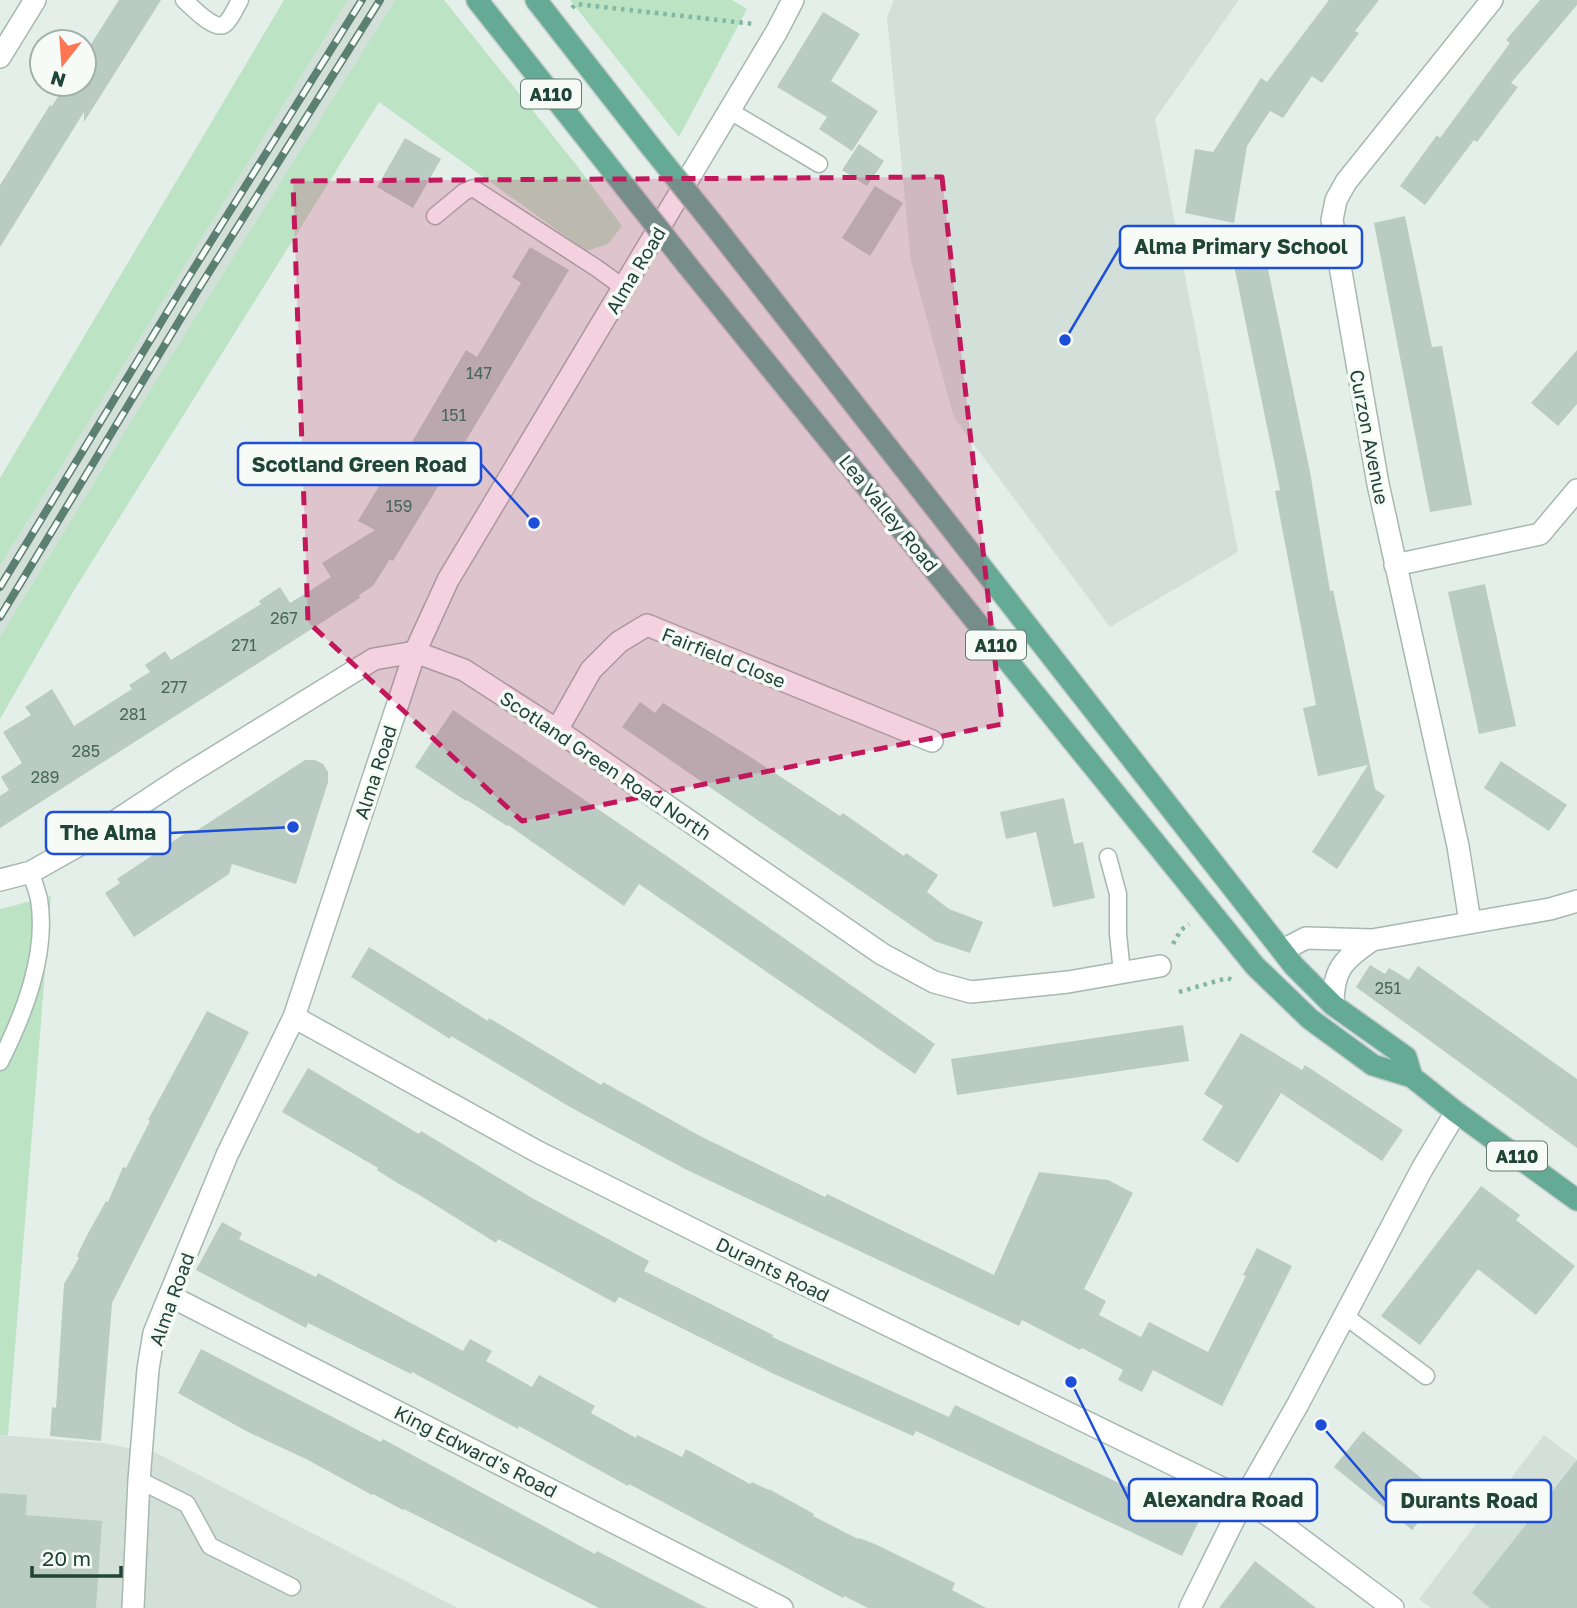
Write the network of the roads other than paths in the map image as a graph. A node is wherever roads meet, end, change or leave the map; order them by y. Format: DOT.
graph roads {
  1 [pos="35,0"];
  2 [pos="184,0"];
  3 [pos="240,0"];
  4 [pos="477,0"];
  5 [pos="536,0"];
  6 [pos="793,0"];
  7 [pos="1492,0"];
  8 [pos="0,57"];
  9 [pos="730,111"];
  10 [pos="819,164"];
  11 [pos="435,216"];
  12 [pos="624,288"];
  13 [pos="1577,490"];
  14 [pos="1395,565"];
  15 [pos="415,652"];
  16 [pos="557,730"];
  17 [pos="932,741"];
  18 [pos="1108,857"];
  19 [pos="31,872"];
  20 [pos="0,880"];
  21 [pos="1577,901"];
  22 [pos="1469,922"];
  23 [pos="1372,940"];
  24 [pos="1283,950"];
  25 [pos="1160,966"];
  26 [pos="1122,973"];
  27 [pos="1332,1005"];
  28 [pos="294,1017"];
  29 [pos="1310,1019"];
  30 [pos="0,1062"];
  31 [pos="1412,1077"];
  32 [pos="1456,1112"];
  33 [pos="1577,1200"];
  34 [pos="170,1296"];
  35 [pos="1345,1316"];
  36 [pos="1426,1376"];
  37 [pos="139,1480"];
  38 [pos="1244,1499"];
  39 [pos="292,1587"];
  40 [pos="133,1608"];
  41 [pos="782,1608"];
  42 [pos="1190,1608"];
  43 [pos="1393,1608"];
  1 -- 8 [label="street"];
  2 -- 3 [label="lane"];
  4 -- 29 [label="main road, Lea Valley Road / A110, bridge"];
  5 -- 24 [label="main road, Lea Valley Road / A110, bridge"];
  6 -- 9 [label="street, Alma Road"];
  7 -- 14 [label="street, Curzon Avenue"];
  9 -- 10 [label="lane"];
  9 -- 12 [label="street, Alma Road"];
  11 -- 12 [label="lane"];
  12 -- 15 [label="street, Alma Road"];
  13 -- 14 [label="street"];
  14 -- 22 [label="street, Curzon Avenue"];
  15 -- 16 [label="street, Scotland Green Road North"];
  15 -- 19 [label="street, Scotland Green Road North"];
  15 -- 28 [label="street, Alma Road"];
  16 -- 17 [label="street, Fairfield Close"];
  16 -- 26 [label="street, Scotland Green Road North"];
  18 -- 26 [label="lane"];
  19 -- 20 [label="street, Scotland Green Road North"];
  19 -- 30 [label="lane"];
  21 -- 22 [label="street"];
  22 -- 23 [label="street"];
  23 -- 24 [label="street"];
  23 -- 27 [label="street"];
  24 -- 27 [label="main road, Lea Valley Road / A110"];
  24 -- 29 [label="main road, Lea Valley Road"];
  25 -- 26 [label="street, Scotland Green Road North"];
  27 -- 31 [label="main road, Lea Valley Road / A110"];
  28 -- 34 [label="street, Alma Road"];
  28 -- 38 [label="street, Durants Road"];
  29 -- 31 [label="main road, Lea Valley Road / A110"];
  31 -- 32 [label="main road, A110"];
  32 -- 33 [label="main road, A110"];
  32 -- 35 [label="street"];
  34 -- 37 [label="street, Alma Road"];
  34 -- 41 [label="street, King Edward's Road"];
  35 -- 36 [label="lane"];
  35 -- 38 [label="street"];
  37 -- 39 [label="lane"];
  37 -- 40 [label="street, Alma Road"];
  38 -- 42 [label="street"];
  38 -- 43 [label="street, Durants Road"];
}
